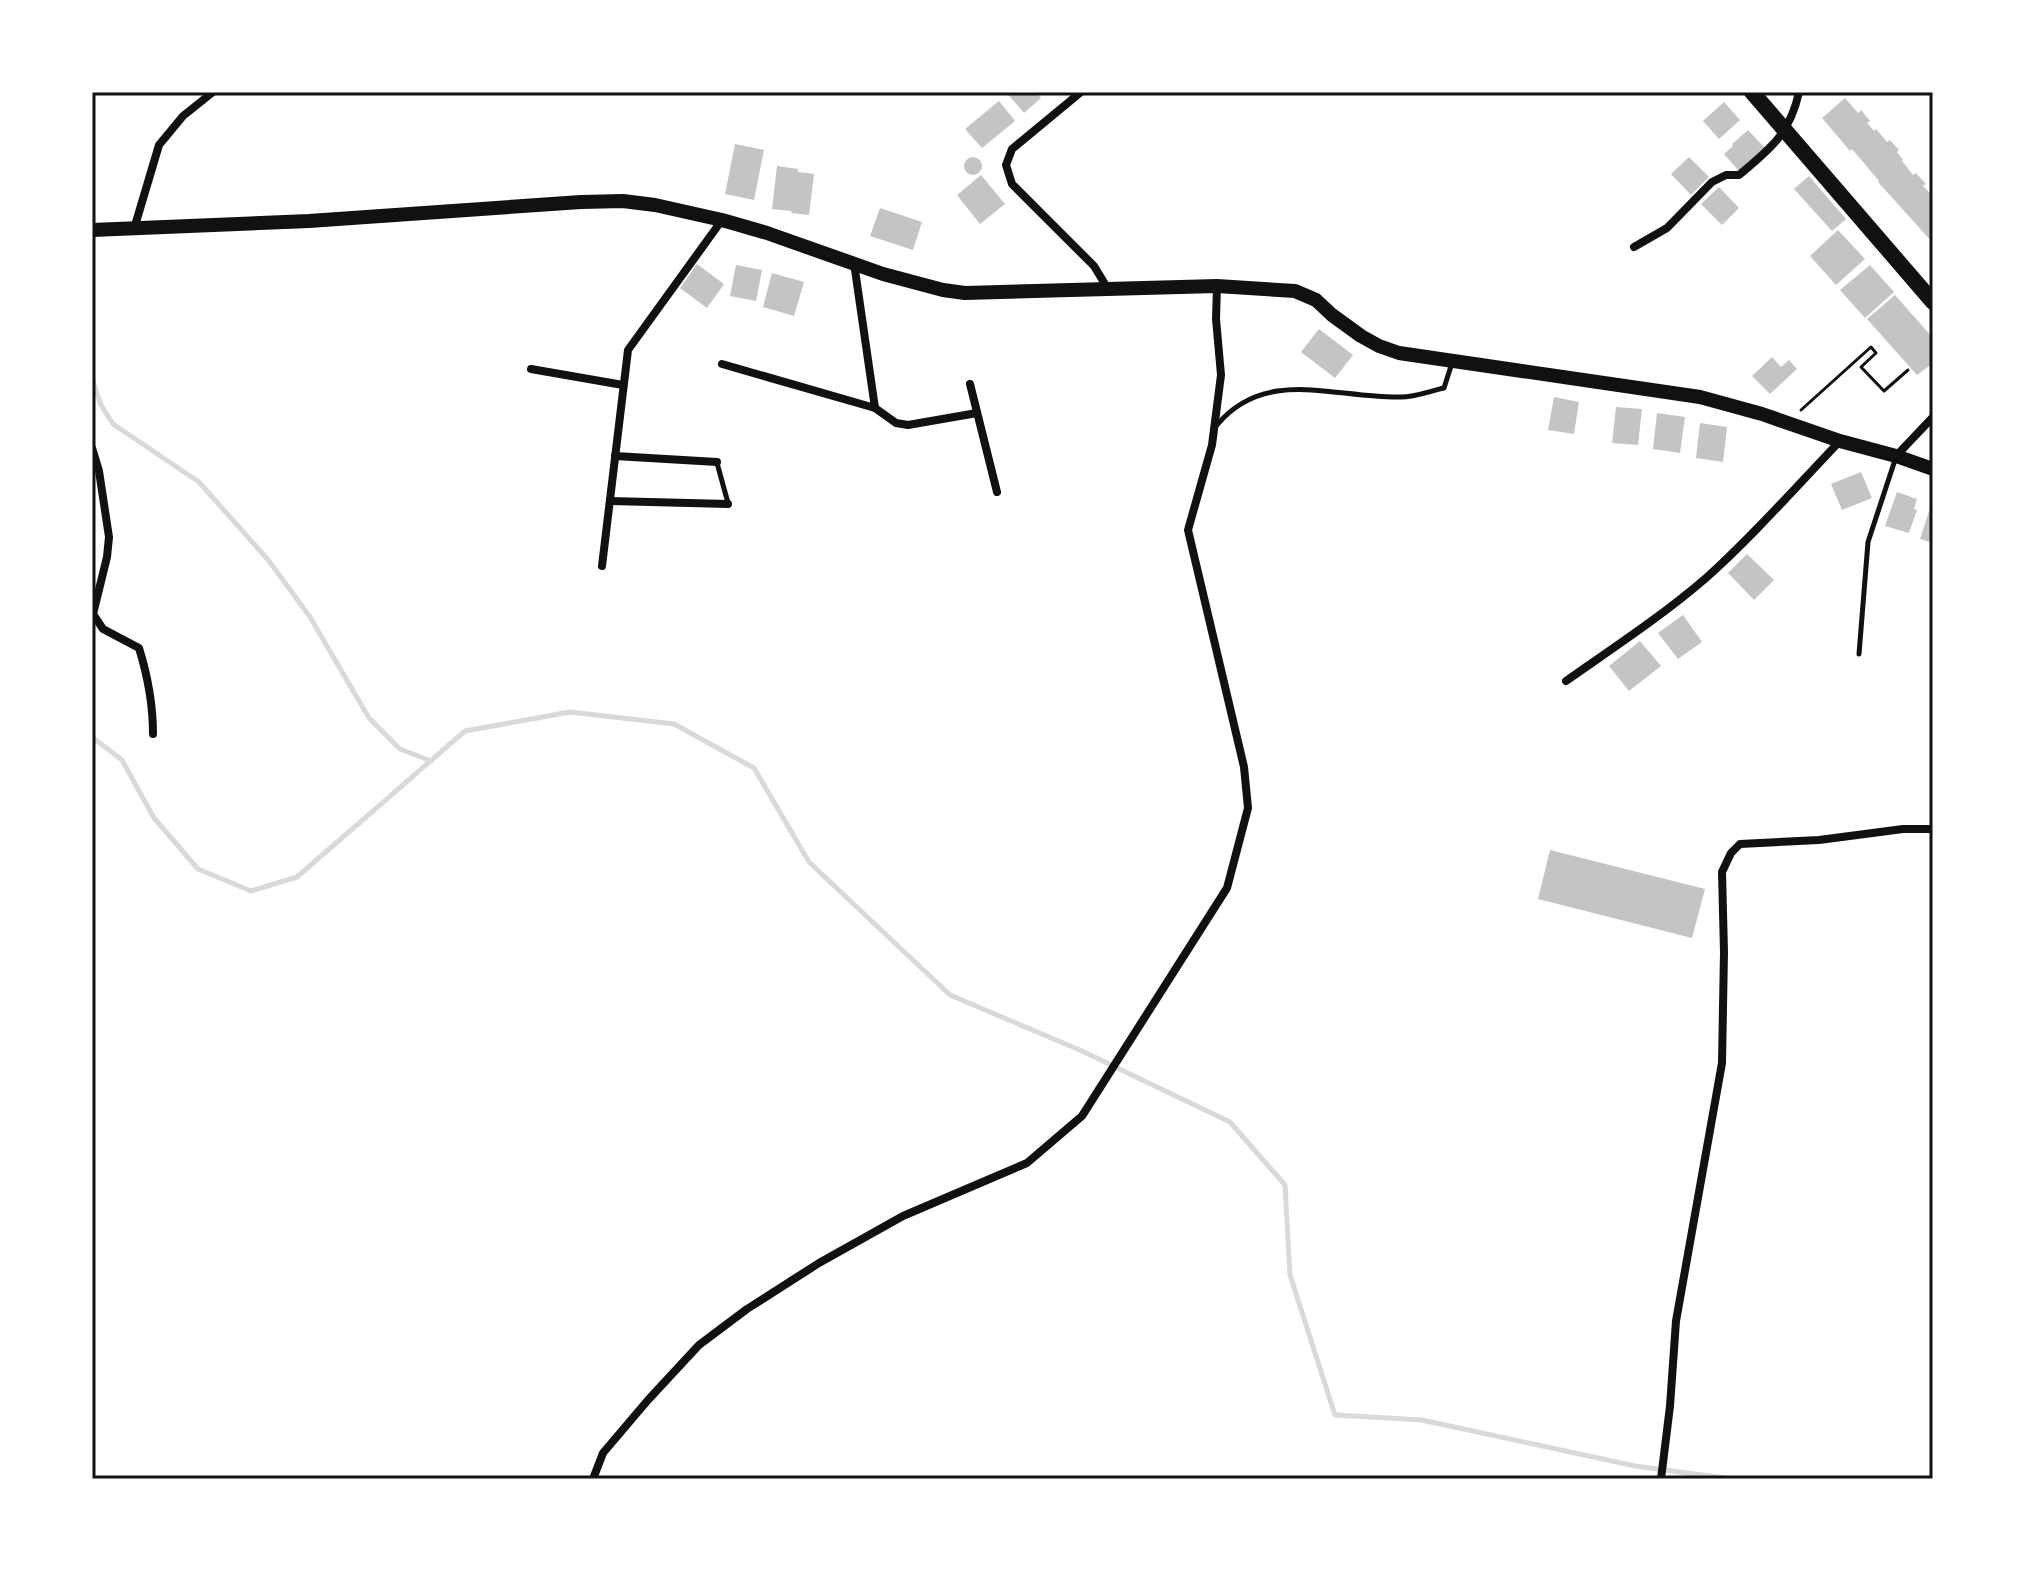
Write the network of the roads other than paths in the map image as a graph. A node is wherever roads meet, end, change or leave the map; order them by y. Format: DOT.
graph roads {
  1 [pos="213,92"];
  2 [pos="1081,92"];
  3 [pos="1752,92"];
  4 [pos="1799,92"];
  5 [pos="1784,131"];
  6 [pos="722,220"];
  7 [pos="134,229"];
  8 [pos="92,230"];
  9 [pos="1634,247"];
  10 [pos="854,263"];
  11 [pos="1217,286"];
  12 [pos="1108,289"];
  13 [pos="1933,302"];
  14 [pos="1452,362"];
  15 [pos="722,364"];
  16 [pos="531,369"];
  17 [pos="970,384"];
  18 [pos="623,385"];
  19 [pos="875,408"];
  20 [pos="977,413"];
  21 [pos="1933,417"];
  22 [pos="1214,429"];
  23 [pos="1840,441"];
  24 [pos="92,448"];
  25 [pos="615,456"];
  26 [pos="1896,456"];
  27 [pos="717,462"];
  28 [pos="1933,469"];
  29 [pos="997,492"];
  30 [pos="610,501"];
  31 [pos="728,504"];
  32 [pos="602,566"];
  33 [pos="1859,654"];
  34 [pos="1566,681"];
  35 [pos="153,734"];
  36 [pos="1933,829"];
  37 [pos="593,1479"];
  38 [pos="1661,1479"];
  1 -- 7 [label="street"];
  2 -- 12 [label="street"];
  3 -- 5 [label="main road"];
  4 -- 5 [label="street"];
  5 -- 9 [label="street"];
  5 -- 13 [label="main road"];
  6 -- 7 [label="main road"];
  6 -- 10 [label="main road"];
  6 -- 18 [label="street"];
  7 -- 8 [label="main road"];
  10 -- 12 [label="main road"];
  10 -- 19 [label="street"];
  11 -- 12 [label="main road"];
  11 -- 14 [label="main road"];
  11 -- 22 [label="street"];
  14 -- 22 [label="lane"];
  14 -- 23 [label="main road"];
  15 -- 19 [label="street"];
  16 -- 18 [label="street"];
  17 -- 20 [label="street"];
  18 -- 25 [label="street"];
  19 -- 20 [label="street"];
  20 -- 29 [label="street"];
  21 -- 26 [label="street"];
  22 -- 37 [label="street"];
  23 -- 26 [label="main road"];
  23 -- 34 [label="street"];
  24 -- 35 [label="street"];
  25 -- 27 [label="street"];
  25 -- 30 [label="street"];
  26 -- 28 [label="main road"];
  26 -- 33 [label="lane"];
  27 -- 31 [label="lane"];
  30 -- 31 [label="street"];
  30 -- 32 [label="street"];
  36 -- 38 [label="street"];
}
